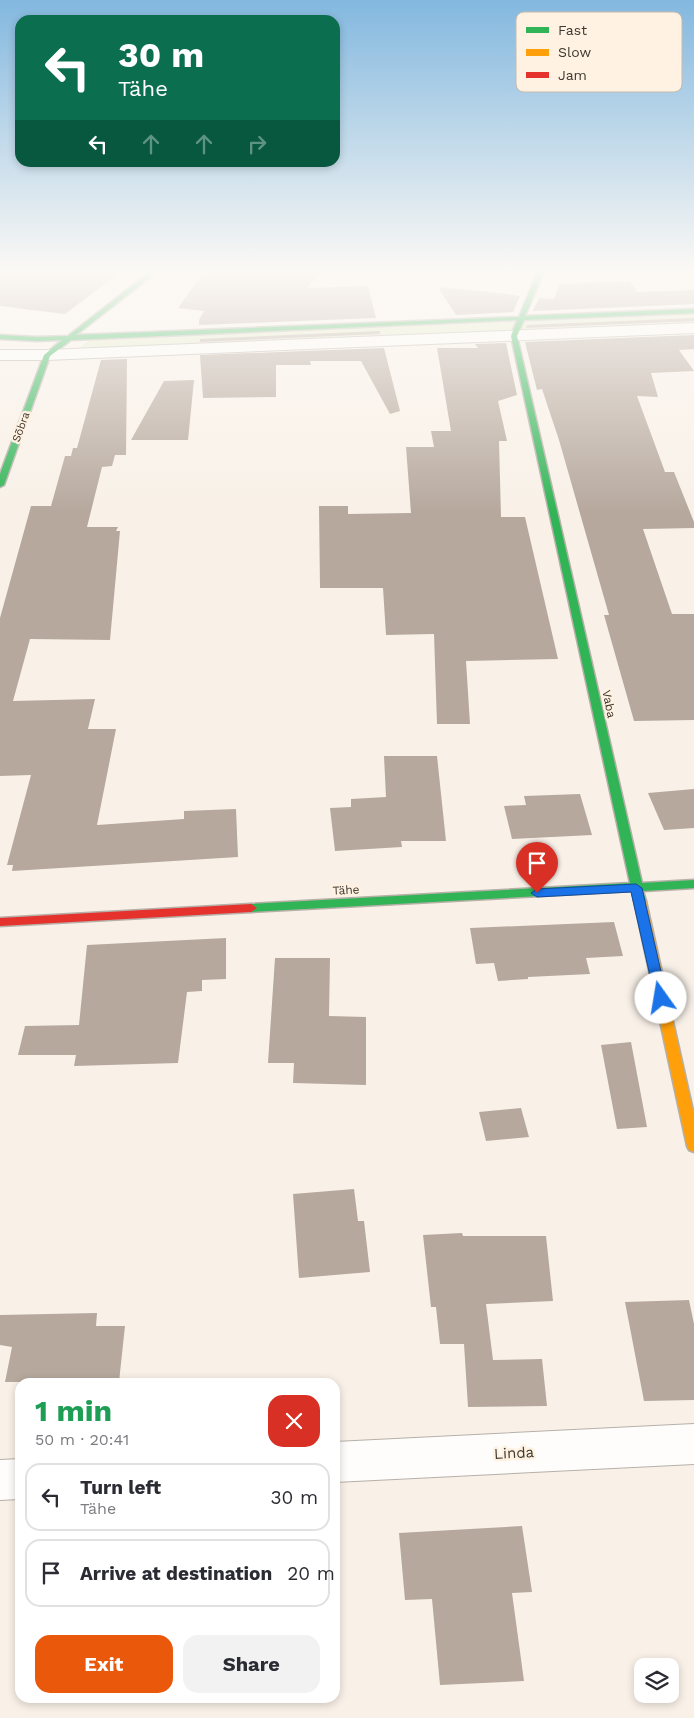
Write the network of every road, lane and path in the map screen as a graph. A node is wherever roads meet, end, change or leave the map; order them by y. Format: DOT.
graph roads {
  1 [pos="52,351"];
  2 [pos="142,351"];
  3 [pos="517,351"];
  4 [pos="0,355"];
  5 [pos="48,355"];
  6 [pos="0,485"];
  7 [pos="694,884"];
  8 [pos="636,888"];
  9 [pos="0,922"];
  10 [pos="694,1146"];
  11 [pos="694,1444"];
  12 [pos="340,1462"];
  13 [pos="15,1479"];
  14 [pos="0,1480"];
  1 -- 5 [label="street, Sõbra"];
  2 -- 5 [label="street"];
  3 -- 8 [label="street, Vaba"];
  4 -- 5 [label="street"];
  5 -- 6 [label="street, Sõbra"];
  7 -- 8 [label="street, Tähe"];
  8 -- 9 [label="street, Tähe"];
  8 -- 10 [label="street, Vaba"];
  11 -- 12 [label="street, Linda"];
  13 -- 14 [label="street"];
}
